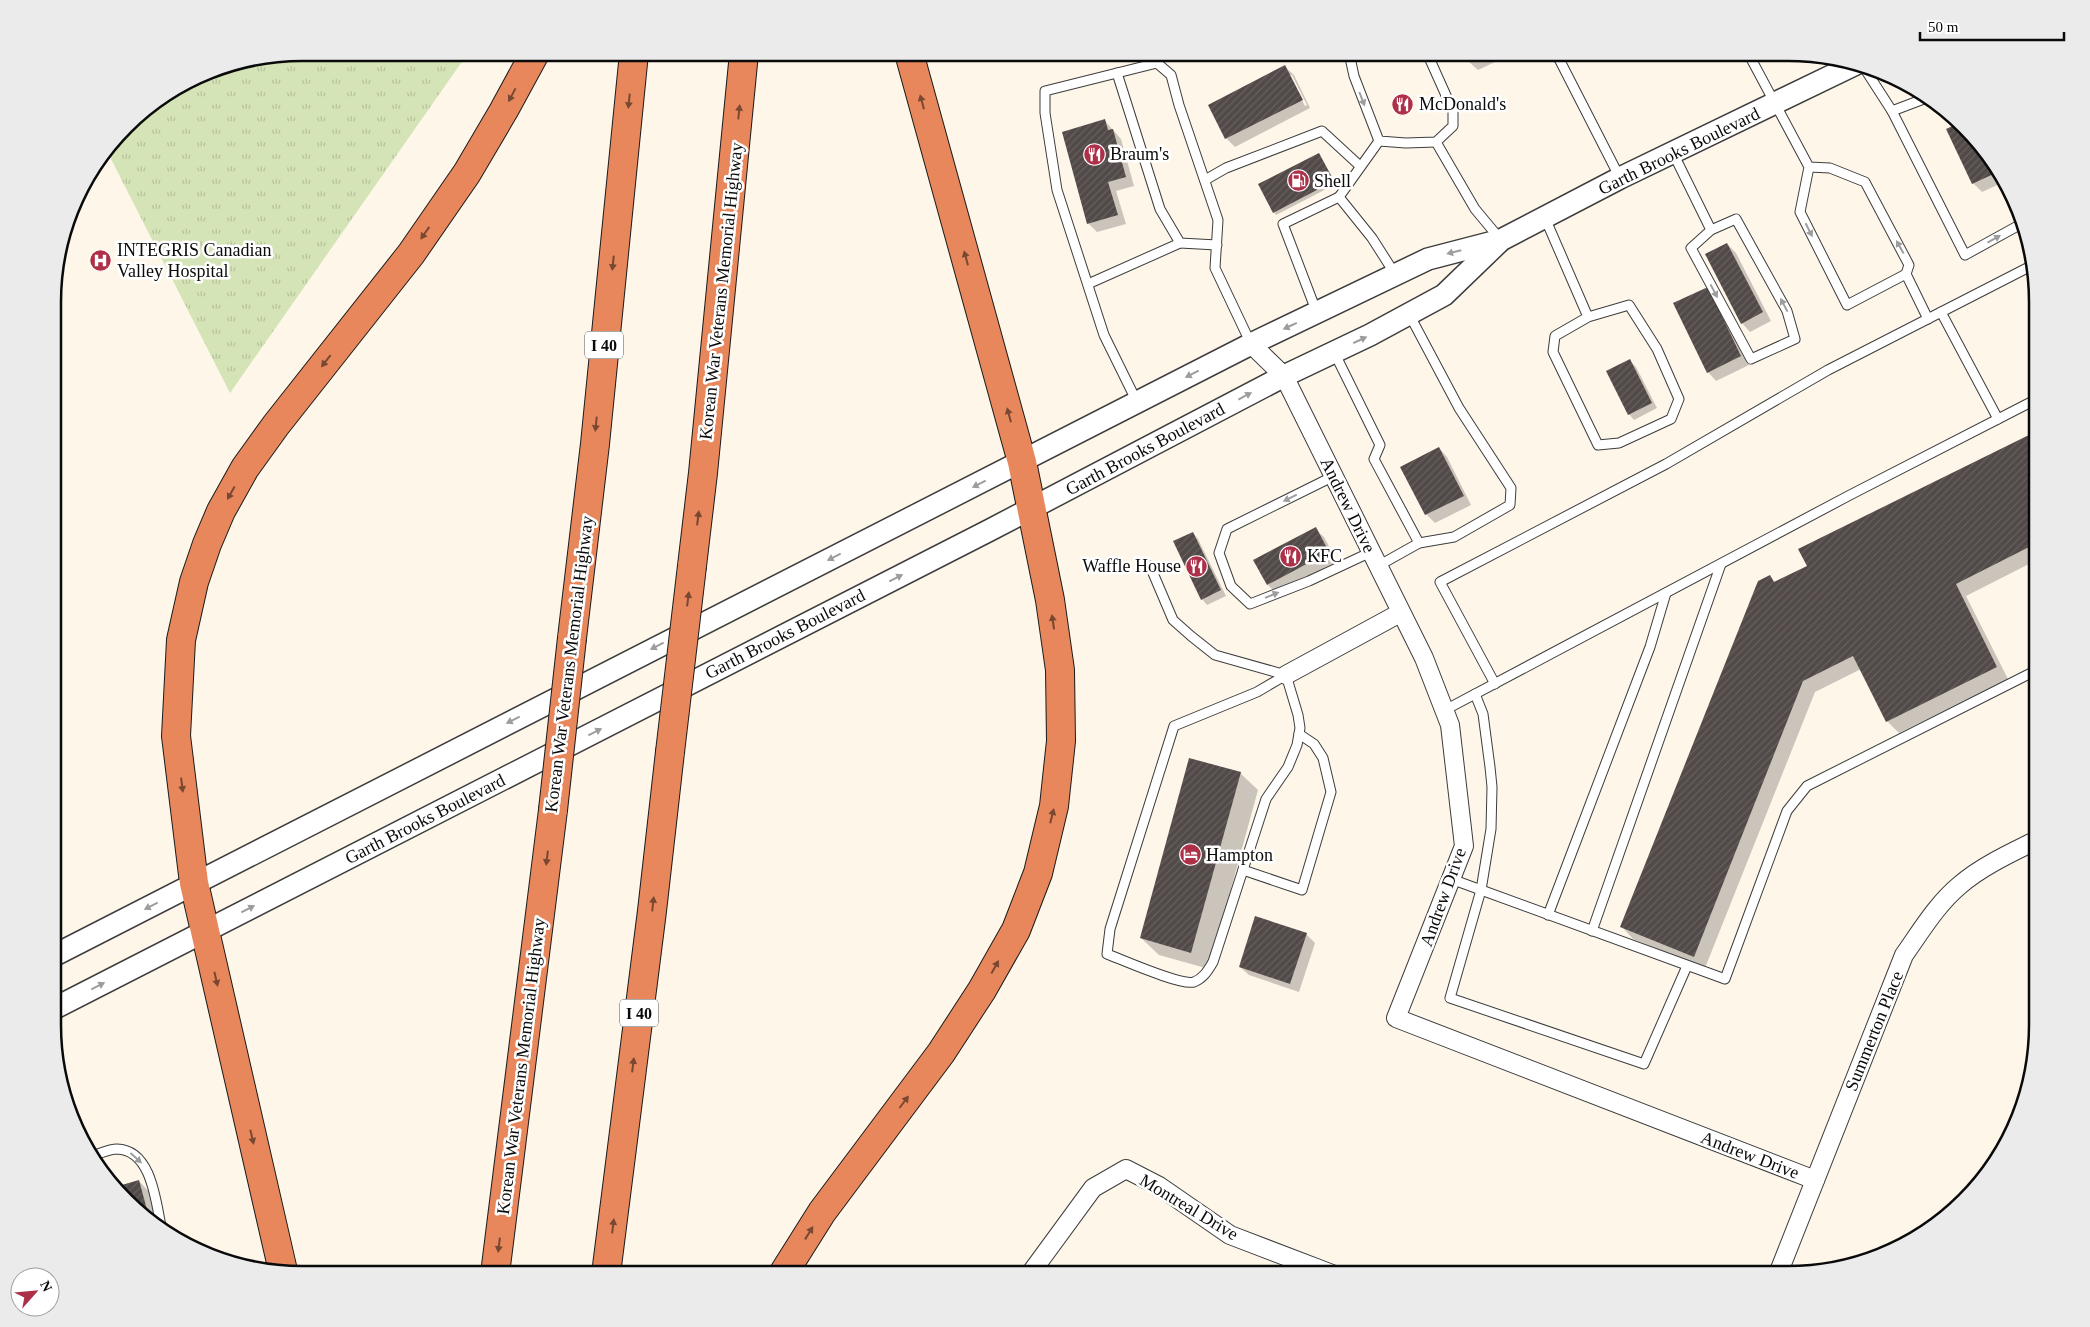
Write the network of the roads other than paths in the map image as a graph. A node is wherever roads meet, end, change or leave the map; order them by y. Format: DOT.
graph roads {
  1 [pos="530,61"];
  2 [pos="633,61"];
  3 [pos="743,61"];
  4 [pos="911,61"];
  5 [pos="1351,61"];
  6 [pos="1431,61"];
  7 [pos="1560,61"];
  8 [pos="1752,61"];
  9 [pos="1847,68"];
  10 [pos="1117,73"];
  11 [pos="1869,76"];
  12 [pos="1920,101"];
  13 [pos="1774,105"];
  14 [pos="1892,111"];
  15 [pos="1379,141"];
  16 [pos="1436,142"];
  17 [pos="1673,153"];
  18 [pos="1360,166"];
  19 [pos="1809,167"];
  20 [pos="1620,178"];
  21 [pos="1205,180"];
  22 [pos="1339,197"];
  23 [pos="1545,218"];
  24 [pos="2017,227"];
  25 [pos="1711,230"];
  26 [pos="1501,240"];
  27 [pos="1180,243"];
  28 [pos="1217,245"];
  29 [pos="2027,269"];
  30 [pos="1906,274"];
  31 [pos="1396,275"];
  32 [pos="1088,284"];
  33 [pos="1941,312"];
  34 [pos="1317,314"];
  35 [pos="1409,314"];
  36 [pos="1588,317"];
  37 [pos="1928,319"];
  38 [pos="1251,344"];
  39 [pos="1334,352"];
  40 [pos="1284,376"];
  41 [pos="1136,402"];
  42 [pos="2029,403"];
  43 [pos="1998,419"];
  44 [pos="1022,462"];
  45 [pos="1334,476"];
  46 [pos="1032,508"];
  47 [pos="1419,543"];
  48 [pos="1374,559"];
  49 [pos="1721,564"];
  50 [pos="1150,566"];
  51 [pos="1666,593"];
  52 [pos="1400,612"];
  53 [pos="2029,674"];
  54 [pos="1286,675"];
  55 [pos="1495,684"];
  56 [pos="1475,694"];
  57 [pos="1445,710"];
  58 [pos="1299,734"];
  59 [pos="2029,844"];
  60 [pos="1243,870"];
  61 [pos="1451,879"];
  62 [pos="194,883"];
  63 [pos="1481,890"];
  64 [pos="1548,914"];
  65 [pos="205,931"];
  66 [pos="1592,931"];
  67 [pos="61,952"];
  68 [pos="1687,966"];
  69 [pos="61,1005"];
  70 [pos="99,1154"];
  71 [pos="1815,1180"];
  72 [pos="159,1219"];
  73 [pos="282,1265"];
  74 [pos="496,1266"];
  75 [pos="607,1266"];
  76 [pos="787,1266"];
  77 [pos="1036,1266"];
  78 [pos="1311,1266"];
  79 [pos="1781,1266"];
  1 -- 62 [label="highway, one-way"];
  2 -- 74 [label="highway, Korean War Veterans Memorial Highway / I 40, one-way, bridge"];
  75 -- 3 [label="highway, Korean War Veterans Memorial Highway / I 40, one-way, bridge"];
  44 -- 4 [label="highway, one-way"];
  5 -- 15 [label="lane, one-way"];
  6 -- 16 [label="lane"];
  7 -- 20 [label="lane"];
  8 -- 13 [label="lane"];
  9 -- 13 [label="street, Garth Brooks Boulevard"];
  10 -- 21 [label="lane"];
  10 -- 27 [label="lane"];
  10 -- 32 [label="lane"];
  11 -- 14 [label="lane"];
  12 -- 14 [label="lane"];
  13 -- 17 [label="street, Garth Brooks Boulevard"];
  13 -- 19 [label="lane"];
  14 -- 24 [label="lane, one-way"];
  15 -- 16 [label="lane"];
  15 -- 18 [label="lane"];
  16 -- 26 [label="lane"];
  17 -- 20 [label="street, Garth Brooks Boulevard"];
  17 -- 25 [label="lane"];
  18 -- 21 [label="lane"];
  18 -- 22 [label="lane"];
  30 -- 19 [label="lane, one-way"];
  19 -- 30 [label="lane, one-way"];
  20 -- 23 [label="street, Garth Brooks Boulevard"];
  21 -- 28 [label="lane"];
  22 -- 31 [label="lane"];
  22 -- 34 [label="lane"];
  23 -- 26 [label="street, Garth Brooks Boulevard"];
  23 -- 36 [label="lane"];
  25 -- 25 [label="lane, one-way"];
  26 -- 31 [label="street, Garth Brooks Boulevard, one-way"];
  26 -- 35 [label="street, Garth Brooks Boulevard"];
  27 -- 28 [label="lane"];
  27 -- 32 [label="lane"];
  28 -- 38 [label="lane"];
  29 -- 33 [label="lane"];
  30 -- 37 [label="lane"];
  31 -- 34 [label="street, Garth Brooks Boulevard"];
  32 -- 41 [label="lane"];
  33 -- 37 [label="lane"];
  33 -- 43 [label="lane"];
  34 -- 38 [label="street, Garth Brooks Boulevard, one-way"];
  39 -- 35 [label="street, Garth Brooks Boulevard, one-way"];
  35 -- 47 [label="lane"];
  36 -- 36 [label="lane"];
  37 -- 55 [label="lane"];
  38 -- 40 [label="street, Andrew Drive"];
  38 -- 41 [label="street, Garth Brooks Boulevard, one-way"];
  39 -- 40 [label="street, Garth Brooks Boulevard"];
  39 -- 47 [label="lane"];
  40 -- 45 [label="street, Andrew Drive"];
  46 -- 40 [label="street, Garth Brooks Boulevard, one-way"];
  41 -- 44 [label="street, Garth Brooks Boulevard"];
  42 -- 43 [label="lane"];
  43 -- 49 [label="lane"];
  44 -- 46 [label="highway"];
  44 -- 62 [label="street, Garth Brooks Boulevard, one-way"];
  45 -- 48 [label="street, Andrew Drive"];
  45 -- 48 [label="lane, one-way"];
  65 -- 46 [label="street, Garth Brooks Boulevard, one-way"];
  76 -- 46 [label="highway, one-way"];
  47 -- 48 [label="lane"];
  48 -- 52 [label="street, Andrew Drive"];
  49 -- 51 [label="lane"];
  49 -- 66 [label="lane"];
  50 -- 54 [label="lane"];
  51 -- 55 [label="lane"];
  51 -- 64 [label="lane"];
  52 -- 54 [label="street"];
  52 -- 57 [label="street, Andrew Drive"];
  53 -- 68 [label="lane"];
  54 -- 58 [label="lane"];
  54 -- 60 [label="lane"];
  55 -- 56 [label="lane"];
  56 -- 57 [label="lane"];
  56 -- 63 [label="lane"];
  57 -- 61 [label="street, Andrew Drive"];
  58 -- 60 [label="lane"];
  58 -- 60 [label="lane"];
  59 -- 71 [label="street, Summerton Place"];
  61 -- 63 [label="lane"];
  61 -- 71 [label="street, Andrew Drive"];
  62 -- 65 [label="highway"];
  62 -- 67 [label="street, Garth Brooks Boulevard, one-way"];
  63 -- 64 [label="lane"];
  63 -- 68 [label="lane"];
  64 -- 66 [label="lane"];
  69 -- 65 [label="street, Garth Brooks Boulevard, one-way"];
  65 -- 73 [label="highway, one-way"];
  66 -- 68 [label="lane"];
  70 -- 72 [label="lane, one-way"];
  71 -- 79 [label="street, Summerton Place"];
  77 -- 78 [label="street, Montreal Drive"];
}
